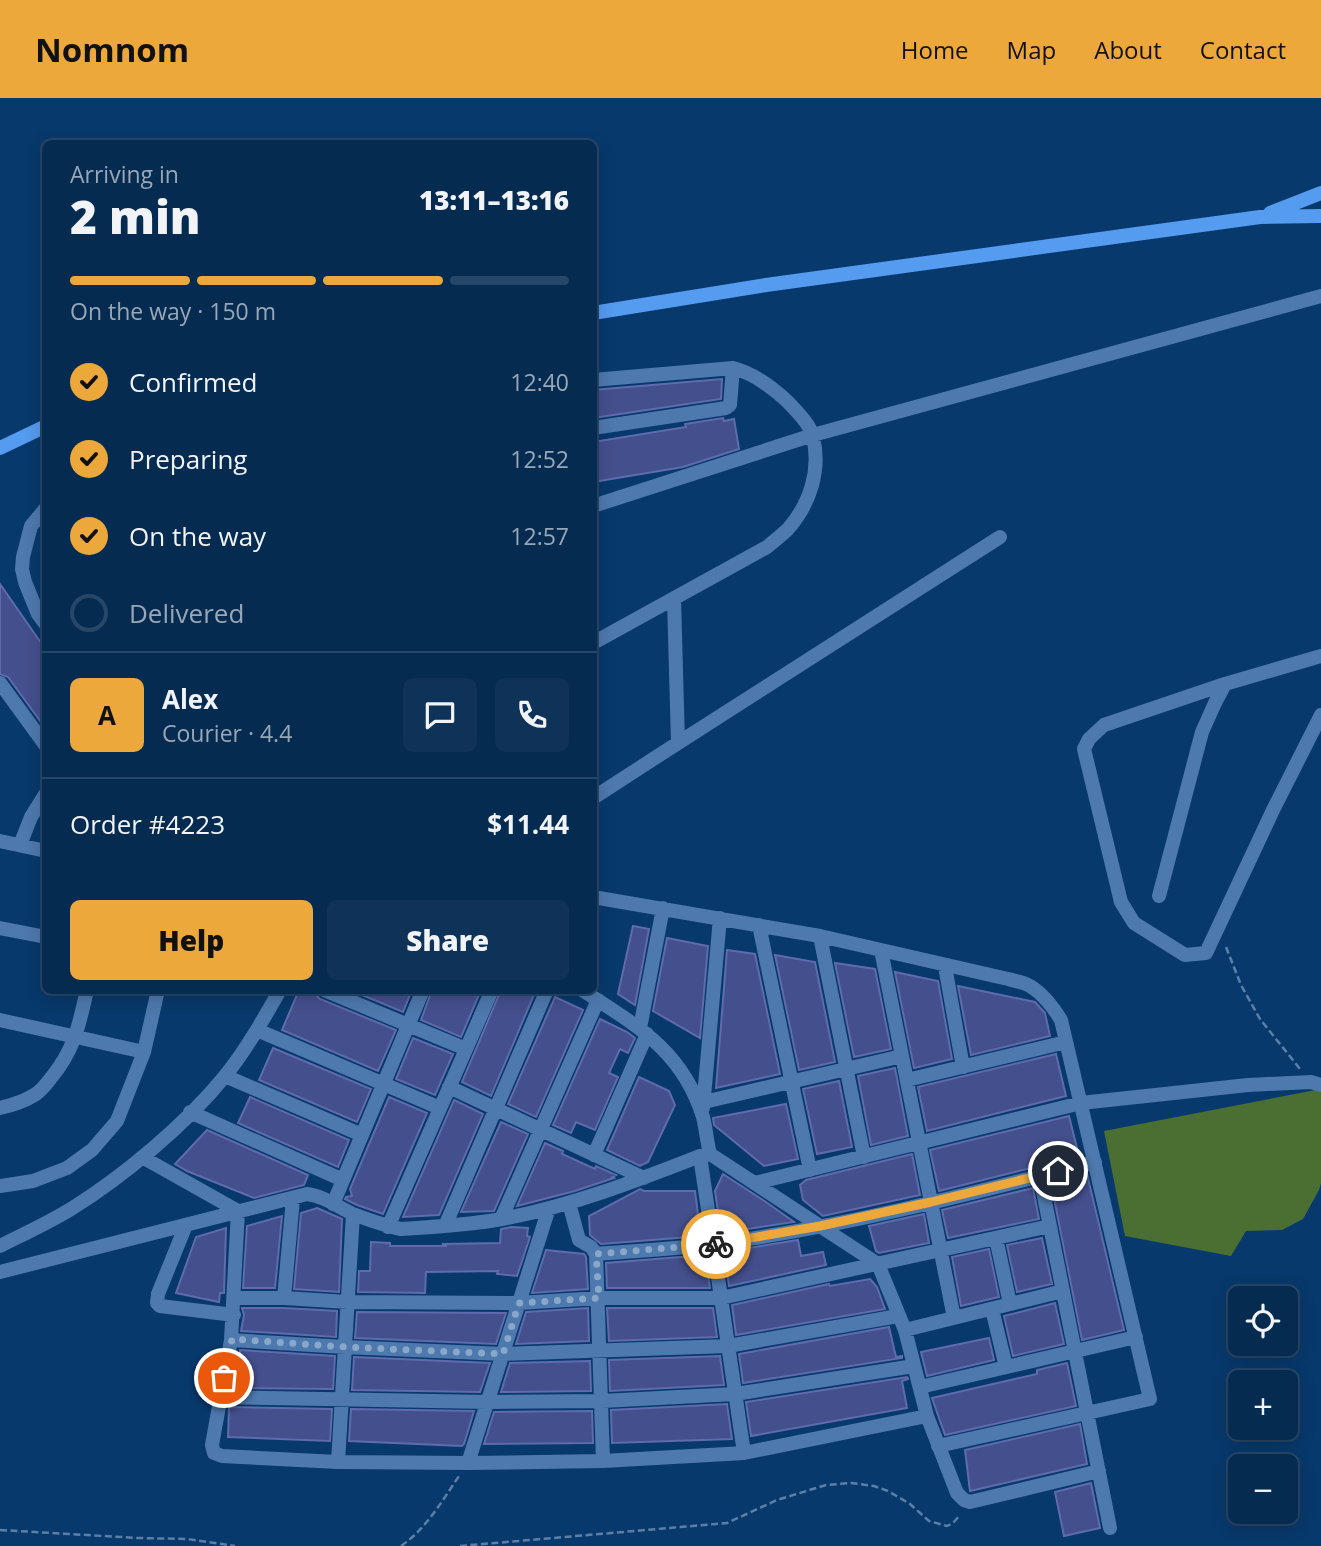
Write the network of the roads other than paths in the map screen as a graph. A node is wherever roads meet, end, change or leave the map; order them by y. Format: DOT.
graph roads {
  1 [pos="1321,193"];
  2 [pos="1321,216"];
  3 [pos="1259,217"];
  4 [pos="1321,296"];
  5 [pos="597,312"];
  6 [pos="733,368"];
  7 [pos="597,380"];
  8 [pos="597,427"];
  9 [pos="42,428"];
  10 [pos="813,435"];
  11 [pos="0,448"];
  12 [pos="597,505"];
  13 [pos="42,513"];
  14 [pos="1000,537"];
  15 [pos="674,598"];
  16 [pos="42,620"];
  17 [pos="597,641"];
  18 [pos="1321,656"];
  19 [pos="0,683"];
  20 [pos="1225,684"];
  21 [pos="1321,715"];
  22 [pos="42,741"];
  23 [pos="678,743"];
  24 [pos="597,795"];
  25 [pos="42,799"];
  26 [pos="0,841"];
  27 [pos="20,845"];
  28 [pos="42,850"];
  29 [pos="1159,896"];
  30 [pos="597,898"];
  31 [pos="663,908"];
  32 [pos="720,918"];
  33 [pos="759,925"];
  34 [pos="0,928"];
  35 [pos="42,936"];
  36 [pos="820,936"];
  37 [pos="881,950"];
  38 [pos="945,965"];
  39 [pos="86,994"];
  40 [pos="157,994"];
  41 [pos="278,994"];
  42 [pos="334,994"];
  43 [pos="422,994"];
  44 [pos="490,994"];
  45 [pos="545,994"];
  46 [pos="588,994"];
  47 [pos="598,1000"];
  48 [pos="0,1020"];
  49 [pos="409,1025"];
  50 [pos="257,1030"];
  51 [pos="644,1031"];
  52 [pos="75,1036"];
  53 [pos="1066,1042"];
  54 [pos="466,1049"];
  55 [pos="144,1052"];
  56 [pos="902,1056"];
  57 [pos="963,1067"];
  58 [pos="846,1069"];
  59 [pos="225,1076"];
  60 [pos="907,1080"];
  61 [pos="791,1082"];
  62 [pos="384,1084"];
  63 [pos="1316,1084"];
  64 [pos="449,1087"];
  65 [pos="1081,1103"];
  66 [pos="0,1108"];
  67 [pos="440,1108"];
  68 [pos="496,1109"];
  69 [pos="703,1110"];
  70 [pos="190,1112"];
  71 [pos="540,1130"];
  72 [pos="362,1135"];
  73 [pos="920,1143"];
  74 [pos="594,1155"];
  75 [pos="705,1155"];
  76 [pos="142,1157"];
  77 [pos="864,1157"];
  78 [pos="1095,1162"];
  79 [pos="810,1170"];
  80 [pos="1040,1176"];
  81 [pos="644,1178"];
  82 [pos="343,1180"];
  83 [pos="755,1183"];
  84 [pos="0,1186"];
  85 [pos="293,1199"];
  86 [pos="931,1202"];
  87 [pos="333,1203"];
  88 [pos="569,1203"];
  89 [pos="549,1208"];
  90 [pos="238,1211"];
  91 [pos="353,1214"];
  92 [pos="501,1219"];
  93 [pos="186,1225"];
  94 [pos="445,1226"];
  95 [pos="820,1226"];
  96 [pos="1050,1226"];
  97 [pos="388,1227"];
  98 [pos="996,1238"];
  99 [pos="713,1244"];
  100 [pos="0,1246"];
  101 [pos="941,1250"];
  102 [pos="596,1254"];
  103 [pos="878,1264"];
  104 [pos="0,1272"];
  105 [pos="1063,1292"];
  106 [pos="234,1298"];
  107 [pos="284,1298"];
  108 [pos="599,1298"];
  109 [pos="721,1298"];
  110 [pos="348,1302"];
  111 [pos="519,1303"];
  112 [pos="1010,1304"];
  113 [pos="992,1309"];
  114 [pos="234,1315"];
  115 [pos="898,1316"];
  116 [pos="954,1318"];
  117 [pos="905,1330"];
  118 [pos="1136,1337"];
  119 [pos="232,1339"];
  120 [pos="728,1346"];
  121 [pos="345,1347"];
  122 [pos="600,1350"];
  123 [pos="1075,1351"];
  124 [pos="503,1354"];
  125 [pos="914,1366"];
  126 [pos="1006,1367"];
  127 [pos="920,1387"];
  128 [pos="735,1394"];
  129 [pos="220,1397"];
  130 [pos="342,1400"];
  131 [pos="602,1401"];
  132 [pos="488,1402"];
  133 [pos="1087,1413"];
  134 [pos="927,1416"];
  135 [pos="938,1446"];
  136 [pos="744,1453"];
  137 [pos="603,1461"];
  138 [pos="338,1462"];
  139 [pos="468,1463"];
  140 [pos="1099,1471"];
  141 [pos="1110,1528"];
  1 -- 3 [label="main road"];
  2 -- 3 [label="main road"];
  3 -- 5 [label="main road"];
  4 -- 10 [label="street"];
  6 -- 7 [label="street"];
  6 -- 8 [label="street"];
  6 -- 10 [label="street"];
  9 -- 11 [label="main road"];
  10 -- 12 [label="street"];
  10 -- 15 [label="street"];
  13 -- 16 [label="street"];
  14 -- 23 [label="street"];
  15 -- 17 [label="street"];
  15 -- 23 [label="street"];
  18 -- 20 [label="street"];
  19 -- 22 [label="street"];
  20 -- 21 [label="street"];
  20 -- 29 [label="street"];
  23 -- 24 [label="street"];
  25 -- 27 [label="street"];
  26 -- 27 [label="street"];
  27 -- 28 [label="street"];
  30 -- 31 [label="street"];
  31 -- 32 [label="street"];
  31 -- 51 [label="street"];
  32 -- 33 [label="street"];
  32 -- 69 [label="street"];
  33 -- 36 [label="street"];
  33 -- 61 [label="street"];
  34 -- 35 [label="street"];
  36 -- 37 [label="street"];
  36 -- 58 [label="street"];
  37 -- 38 [label="street"];
  37 -- 56 [label="street"];
  38 -- 53 [label="street"];
  38 -- 57 [label="street"];
  39 -- 52 [label="street"];
  40 -- 55 [label="street"];
  41 -- 50 [label="street"];
  42 -- 49 [label="street"];
  43 -- 49 [label="street"];
  44 -- 54 [label="street"];
  45 -- 68 [label="street"];
  46 -- 47 [label="street"];
  47 -- 51 [label="street"];
  47 -- 71 [label="street"];
  48 -- 52 [label="street"];
  49 -- 54 [label="street"];
  49 -- 62 [label="street"];
  50 -- 59 [label="street"];
  50 -- 62 [label="street"];
  51 -- 69 [label="street"];
  51 -- 74 [label="street"];
  52 -- 55 [label="street"];
  52 -- 66 [label="street"];
  53 -- 57 [label="street"];
  53 -- 65 [label="street"];
  54 -- 64 [label="street"];
  55 -- 84 [label="street"];
  56 -- 58 [label="street"];
  56 -- 60 [label="street"];
  57 -- 60 [label="street"];
  58 -- 61 [label="street"];
  58 -- 77 [label="street"];
  59 -- 70 [label="street"];
  59 -- 72 [label="street"];
  60 -- 73 [label="street"];
  61 -- 69 [label="street"];
  61 -- 79 [label="street"];
  62 -- 67 [label="street"];
  62 -- 72 [label="street"];
  63 -- 65 [label="street"];
  64 -- 67 [label="street"];
  64 -- 68 [label="street"];
  65 -- 73 [label="street"];
  65 -- 78 [label="street"];
  67 -- 97 [label="street"];
  68 -- 71 [label="street"];
  68 -- 94 [label="street"];
  69 -- 75 [label="street"];
  70 -- 76 [label="street"];
  70 -- 82 [label="street"];
  71 -- 74 [label="street"];
  71 -- 92 [label="street"];
  72 -- 82 [label="street"];
  73 -- 77 [label="street"];
  73 -- 86 [label="street"];
  74 -- 81 [label="street"];
  75 -- 81 [label="street"];
  75 -- 83 [label="street"];
  75 -- 99 [label="street"];
  76 -- 90 [label="street"];
  76 -- 100 [label="street"];
  77 -- 79 [label="street"];
  78 -- 80 [label="street"];
  78 -- 118 [label="street"];
  79 -- 83 [label="street"];
  80 -- 86 [label="street"];
  80 -- 96 [label="street"];
  81 -- 88 [label="street"];
  82 -- 87 [label="street"];
  83 -- 95 [label="street"];
  85 -- 87 [label="street"];
  85 -- 90 [label="street"];
  85 -- 107 [label="street"];
  86 -- 95 [label="street"];
  86 -- 101 [label="street"];
  87 -- 91 [label="street"];
  88 -- 89 [label="street"];
  88 -- 102 [label="street"];
  89 -- 92 [label="street"];
  89 -- 111 [label="street"];
  90 -- 93 [label="street"];
  90 -- 106 [label="street"];
  91 -- 97 [label="street"];
  91 -- 110 [label="street"];
  92 -- 94 [label="street"];
  93 -- 104 [label="street"];
  93 -- 114 [label="street"];
  94 -- 97 [label="street"];
  95 -- 99 [label="street"];
  95 -- 103 [label="street"];
  96 -- 98 [label="street"];
  96 -- 105 [label="street"];
  98 -- 101 [label="street"];
  98 -- 112 [label="street"];
  99 -- 102 [label="street"];
  99 -- 109 [label="street"];
  101 -- 103 [label="street"];
  101 -- 116 [label="street"];
  102 -- 108 [label="street"];
  103 -- 109 [label="street"];
  103 -- 115 [label="street"];
  105 -- 112 [label="street"];
  105 -- 123 [label="street"];
  106 -- 107 [label="street"];
  106 -- 114 [label="street"];
  107 -- 110 [label="street"];
  108 -- 109 [label="street"];
  108 -- 111 [label="street"];
  108 -- 122 [label="street"];
  109 -- 120 [label="street"];
  110 -- 111 [label="street"];
  110 -- 121 [label="street"];
  111 -- 124 [label="street"];
  112 -- 113 [label="street"];
  113 -- 116 [label="street"];
  113 -- 126 [label="street"];
  114 -- 119 [label="street"];
  115 -- 117 [label="street"];
  115 -- 120 [label="street"];
  116 -- 117 [label="street"];
  117 -- 125 [label="street"];
  118 -- 123 [label="street"];
  118 -- 133 [label="street"];
  119 -- 121 [label="street"];
  119 -- 129 [label="street"];
  120 -- 122 [label="street"];
  120 -- 128 [label="street"];
  121 -- 124 [label="street"];
  121 -- 130 [label="street"];
  122 -- 124 [label="street"];
  122 -- 131 [label="street"];
  123 -- 126 [label="street"];
  123 -- 133 [label="street"];
  124 -- 132 [label="street"];
  125 -- 127 [label="street"];
  125 -- 128 [label="street"];
  126 -- 127 [label="street"];
  127 -- 134 [label="street"];
  128 -- 131 [label="street"];
  128 -- 136 [label="street"];
  129 -- 130 [label="street"];
  129 -- 138 [label="street"];
  130 -- 132 [label="street"];
  130 -- 138 [label="street"];
  131 -- 132 [label="street"];
  131 -- 137 [label="street"];
  132 -- 139 [label="street"];
  133 -- 135 [label="street"];
  133 -- 140 [label="street"];
  134 -- 135 [label="street"];
  134 -- 136 [label="street"];
  135 -- 140 [label="street"];
  136 -- 137 [label="street"];
  137 -- 139 [label="street"];
  138 -- 139 [label="street"];
  140 -- 141 [label="street"];
}
